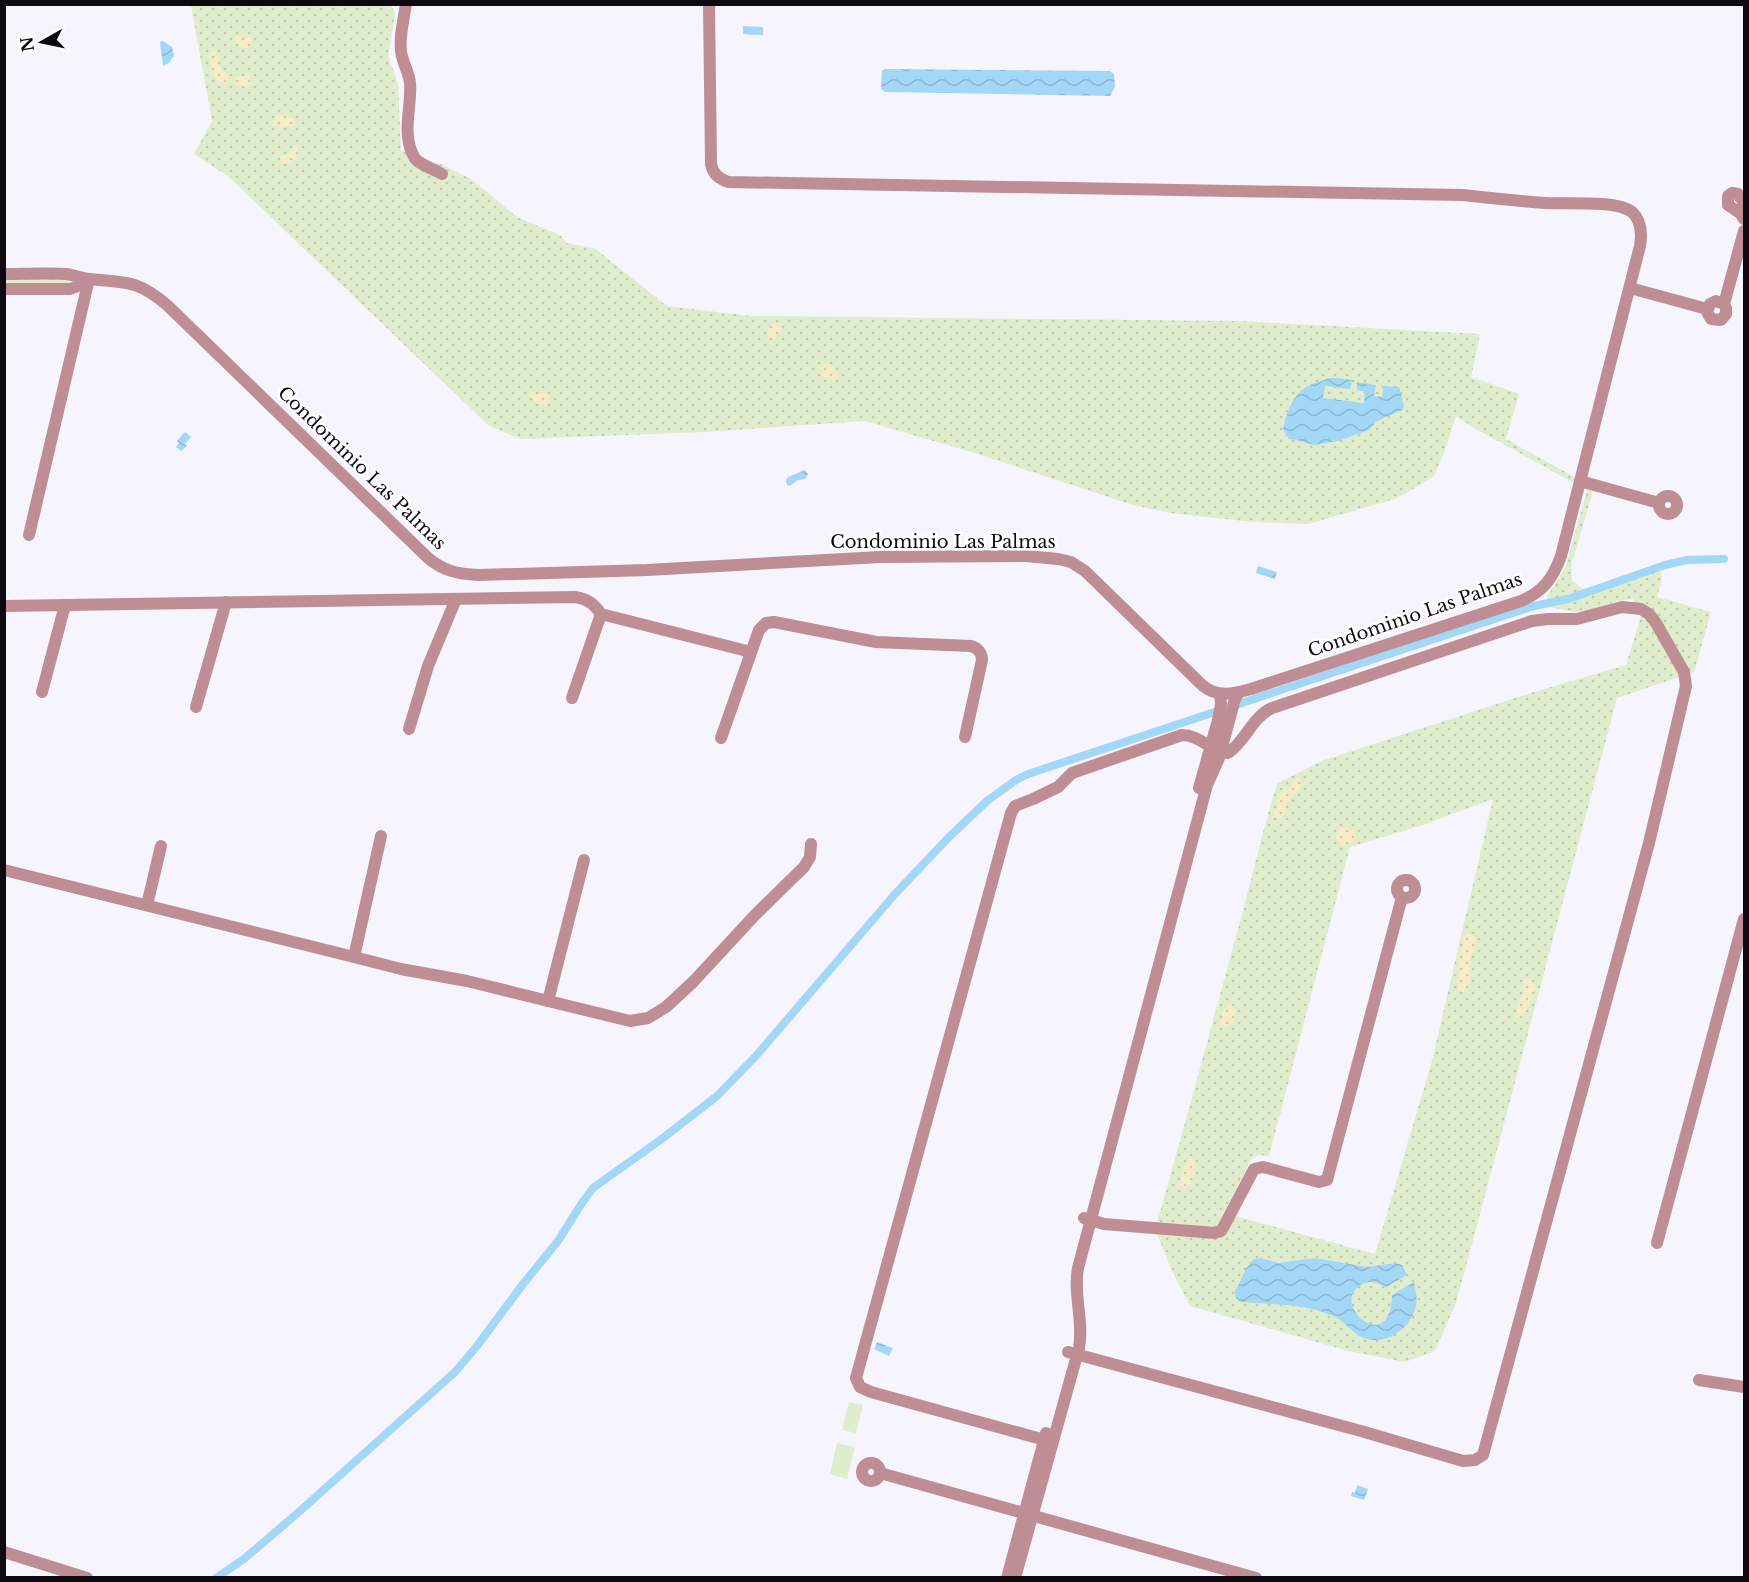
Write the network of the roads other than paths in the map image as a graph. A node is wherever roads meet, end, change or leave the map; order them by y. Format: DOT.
graph roads {
  1 [pos="406,4"];
  2 [pos="709,4"];
  3 [pos="442,174"];
  4 [pos="1744,203"];
  5 [pos="1744,219"];
  6 [pos="1744,231"];
  7 [pos="4,274"];
  8 [pos="88,279"];
  9 [pos="1630,288"];
  10 [pos="4,290"];
  11 [pos="1580,481"];
  12 [pos="1659,503"];
  13 [pos="29,535"];
  14 [pos="456,598"];
  15 [pos="226,602"];
  16 [pos="65,605"];
  17 [pos="4,606"];
  18 [pos="601,614"];
  19 [pos="751,652"];
  20 [pos="42,692"];
  21 [pos="1220,694"];
  22 [pos="572,698"];
  23 [pos="196,707"];
  24 [pos="1228,708"];
  25 [pos="410,729"];
  26 [pos="965,737"];
  27 [pos="721,738"];
  28 [pos="1216,748"];
  29 [pos="381,836"];
  30 [pos="811,844"];
  31 [pos="161,846"];
  32 [pos="584,860"];
  33 [pos="4,870"];
  34 [pos="1402,897"];
  35 [pos="147,905"];
  36 [pos="1744,919"];
  37 [pos="354,957"];
  38 [pos="548,1001"];
  39 [pos="1087,1220"];
  40 [pos="1657,1243"];
  41 [pos="1074,1350"];
  42 [pos="1699,1380"];
  43 [pos="1744,1387"];
  44 [pos="1048,1441"];
  45 [pos="880,1473"];
  46 [pos="1028,1515"];
  47 [pos="4,1552"];
  48 [pos="87,1578"];
  49 [pos="1007,1578"];
  50 [pos="1015,1578"];
  51 [pos="1256,1578"];
  1 -- 3 [label="street"];
  2 -- 9 [label="street, Condominio Las Palmas"];
  4 -- 5 [label="street"];
  6 -- 9 [label="street"];
  7 -- 8 [label="street, Condominio Las Palmas"];
  8 -- 10 [label="street, Condominio Las Palmas"];
  8 -- 13 [label="street"];
  8 -- 21 [label="street, Condominio Las Palmas"];
  9 -- 11 [label="street, Condominio Las Palmas"];
  11 -- 12 [label="street"];
  11 -- 24 [label="street, Condominio Las Palmas"];
  14 -- 15 [label="street"];
  14 -- 18 [label="street"];
  14 -- 25 [label="street"];
  15 -- 16 [label="street"];
  15 -- 23 [label="street"];
  16 -- 17 [label="street"];
  16 -- 20 [label="street"];
  18 -- 19 [label="street"];
  18 -- 22 [label="street"];
  19 -- 26 [label="street"];
  19 -- 27 [label="street"];
  21 -- 24 [label="street, Condominio Las Palmas"];
  21 -- 24 [label="street"];
  24 -- 28 [label="street"];
  28 -- 39 [label="street"];
  28 -- 41 [label="street"];
  28 -- 44 [label="street"];
  29 -- 37 [label="street"];
  30 -- 38 [label="street"];
  31 -- 35 [label="street"];
  32 -- 38 [label="street"];
  33 -- 35 [label="street"];
  34 -- 39 [label="street"];
  35 -- 37 [label="street"];
  36 -- 40 [label="street"];
  37 -- 38 [label="street"];
  39 -- 41 [label="street"];
  41 -- 44 [label="street"];
  42 -- 43 [label="street"];
  44 -- 46 [label="street"];
  45 -- 46 [label="street"];
  46 -- 49 [label="street"];
  46 -- 50 [label="street"];
  46 -- 51 [label="street"];
  47 -- 48 [label="street"];
}
